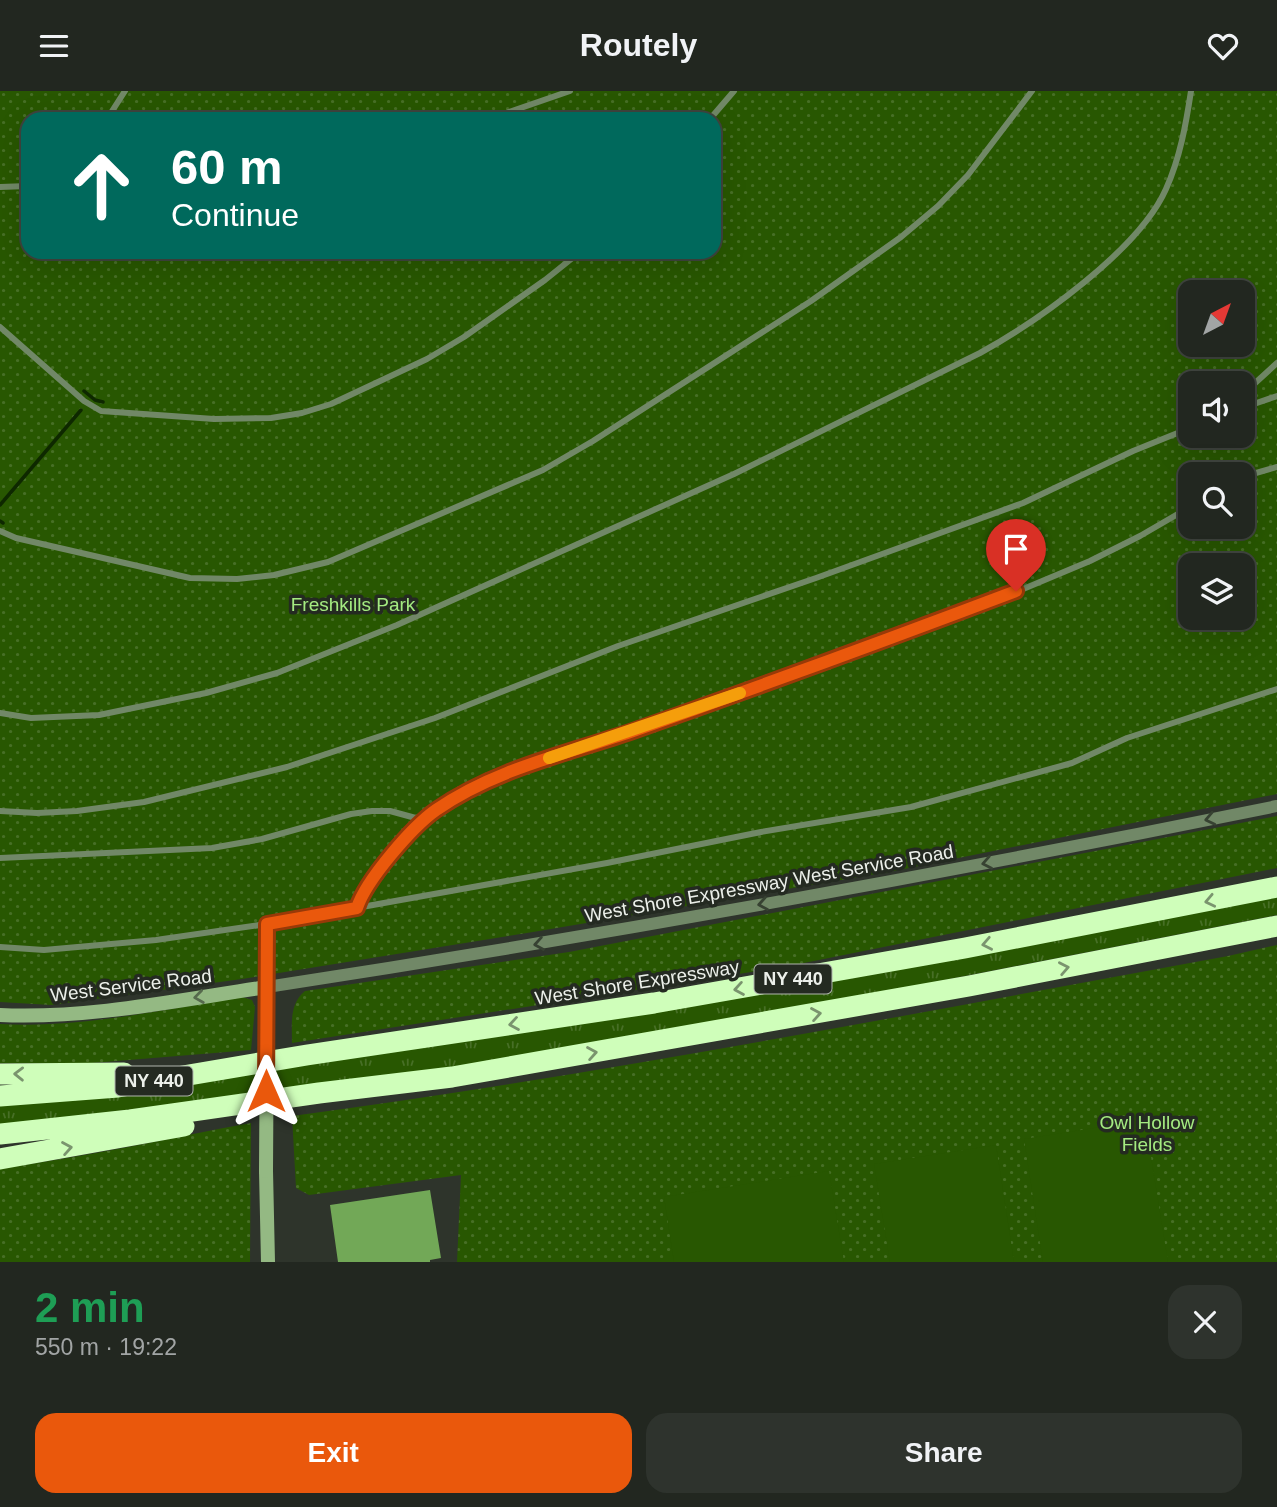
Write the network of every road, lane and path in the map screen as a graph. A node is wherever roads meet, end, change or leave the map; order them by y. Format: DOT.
graph roads {
  1 [pos="125,91"];
  2 [pos="570,91"];
  3 [pos="734,91"];
  4 [pos="1032,91"];
  5 [pos="1191,91"];
  6 [pos="555,94"];
  7 [pos="112,112"];
  8 [pos="507,112"];
  9 [pos="715,112"];
  10 [pos="21,186"];
  11 [pos="0,187"];
  12 [pos="571,259"];
  13 [pos="0,327"];
  14 [pos="1277,363"];
  15 [pos="1255,383"];
  16 [pos="1277,396"];
  17 [pos="1255,404"];
  18 [pos="1178,433"];
  19 [pos="1277,467"];
  20 [pos="1255,473"];
  21 [pos="1178,514"];
  22 [pos="0,531"];
  23 [pos="1277,688"];
  24 [pos="0,713"];
  25 [pos="1277,806"];
  26 [pos="0,811"];
  27 [pos="423,821"];
  28 [pos="0,858"];
  29 [pos="1277,887"];
  30 [pos="357,908"];
  31 [pos="267,924"];
  32 [pos="1277,926"];
  33 [pos="0,947"];
  34 [pos="267,987"];
  35 [pos="0,1016"];
  36 [pos="307,1055"];
  37 [pos="0,1074"];
  38 [pos="452,1077"];
  39 [pos="0,1096"];
  40 [pos="0,1134"];
  41 [pos="0,1160"];
  42 [pos="268,1262"];
  1 -- 7 [label="lane"];
  2 -- 6 [label="lane"];
  3 -- 9 [label="lane"];
  4 -- 22 [label="lane"];
  5 -- 24 [label="lane"];
  6 -- 8 [label="lane"];
  10 -- 11 [label="lane"];
  12 -- 13 [label="lane"];
  14 -- 15 [label="lane"];
  16 -- 17 [label="lane"];
  18 -- 26 [label="lane"];
  19 -- 20 [label="lane"];
  21 -- 27 [label="lane"];
  23 -- 30 [label="lane"];
  25 -- 34 [label="street, West Shore Expressway West Service Road, one-way"];
  27 -- 28 [label="lane"];
  27 -- 30 [label="lane"];
  29 -- 36 [label="highway, West Shore Expressway / NY 440, one-way"];
  30 -- 31 [label="lane"];
  31 -- 33 [label="lane"];
  31 -- 34 [label="lane"];
  38 -- 32 [label="highway, NY 440, one-way"];
  34 -- 35 [label="street, West Service Road, one-way"];
  34 -- 42 [label="street, bridge"];
  36 -- 37 [label="highway, one-way"];
  36 -- 39 [label="highway, West Shore Expressway / NY 440"];
  38 -- 40 [label="highway, NY 440"];
  41 -- 38 [label="highway, one-way"];
}
